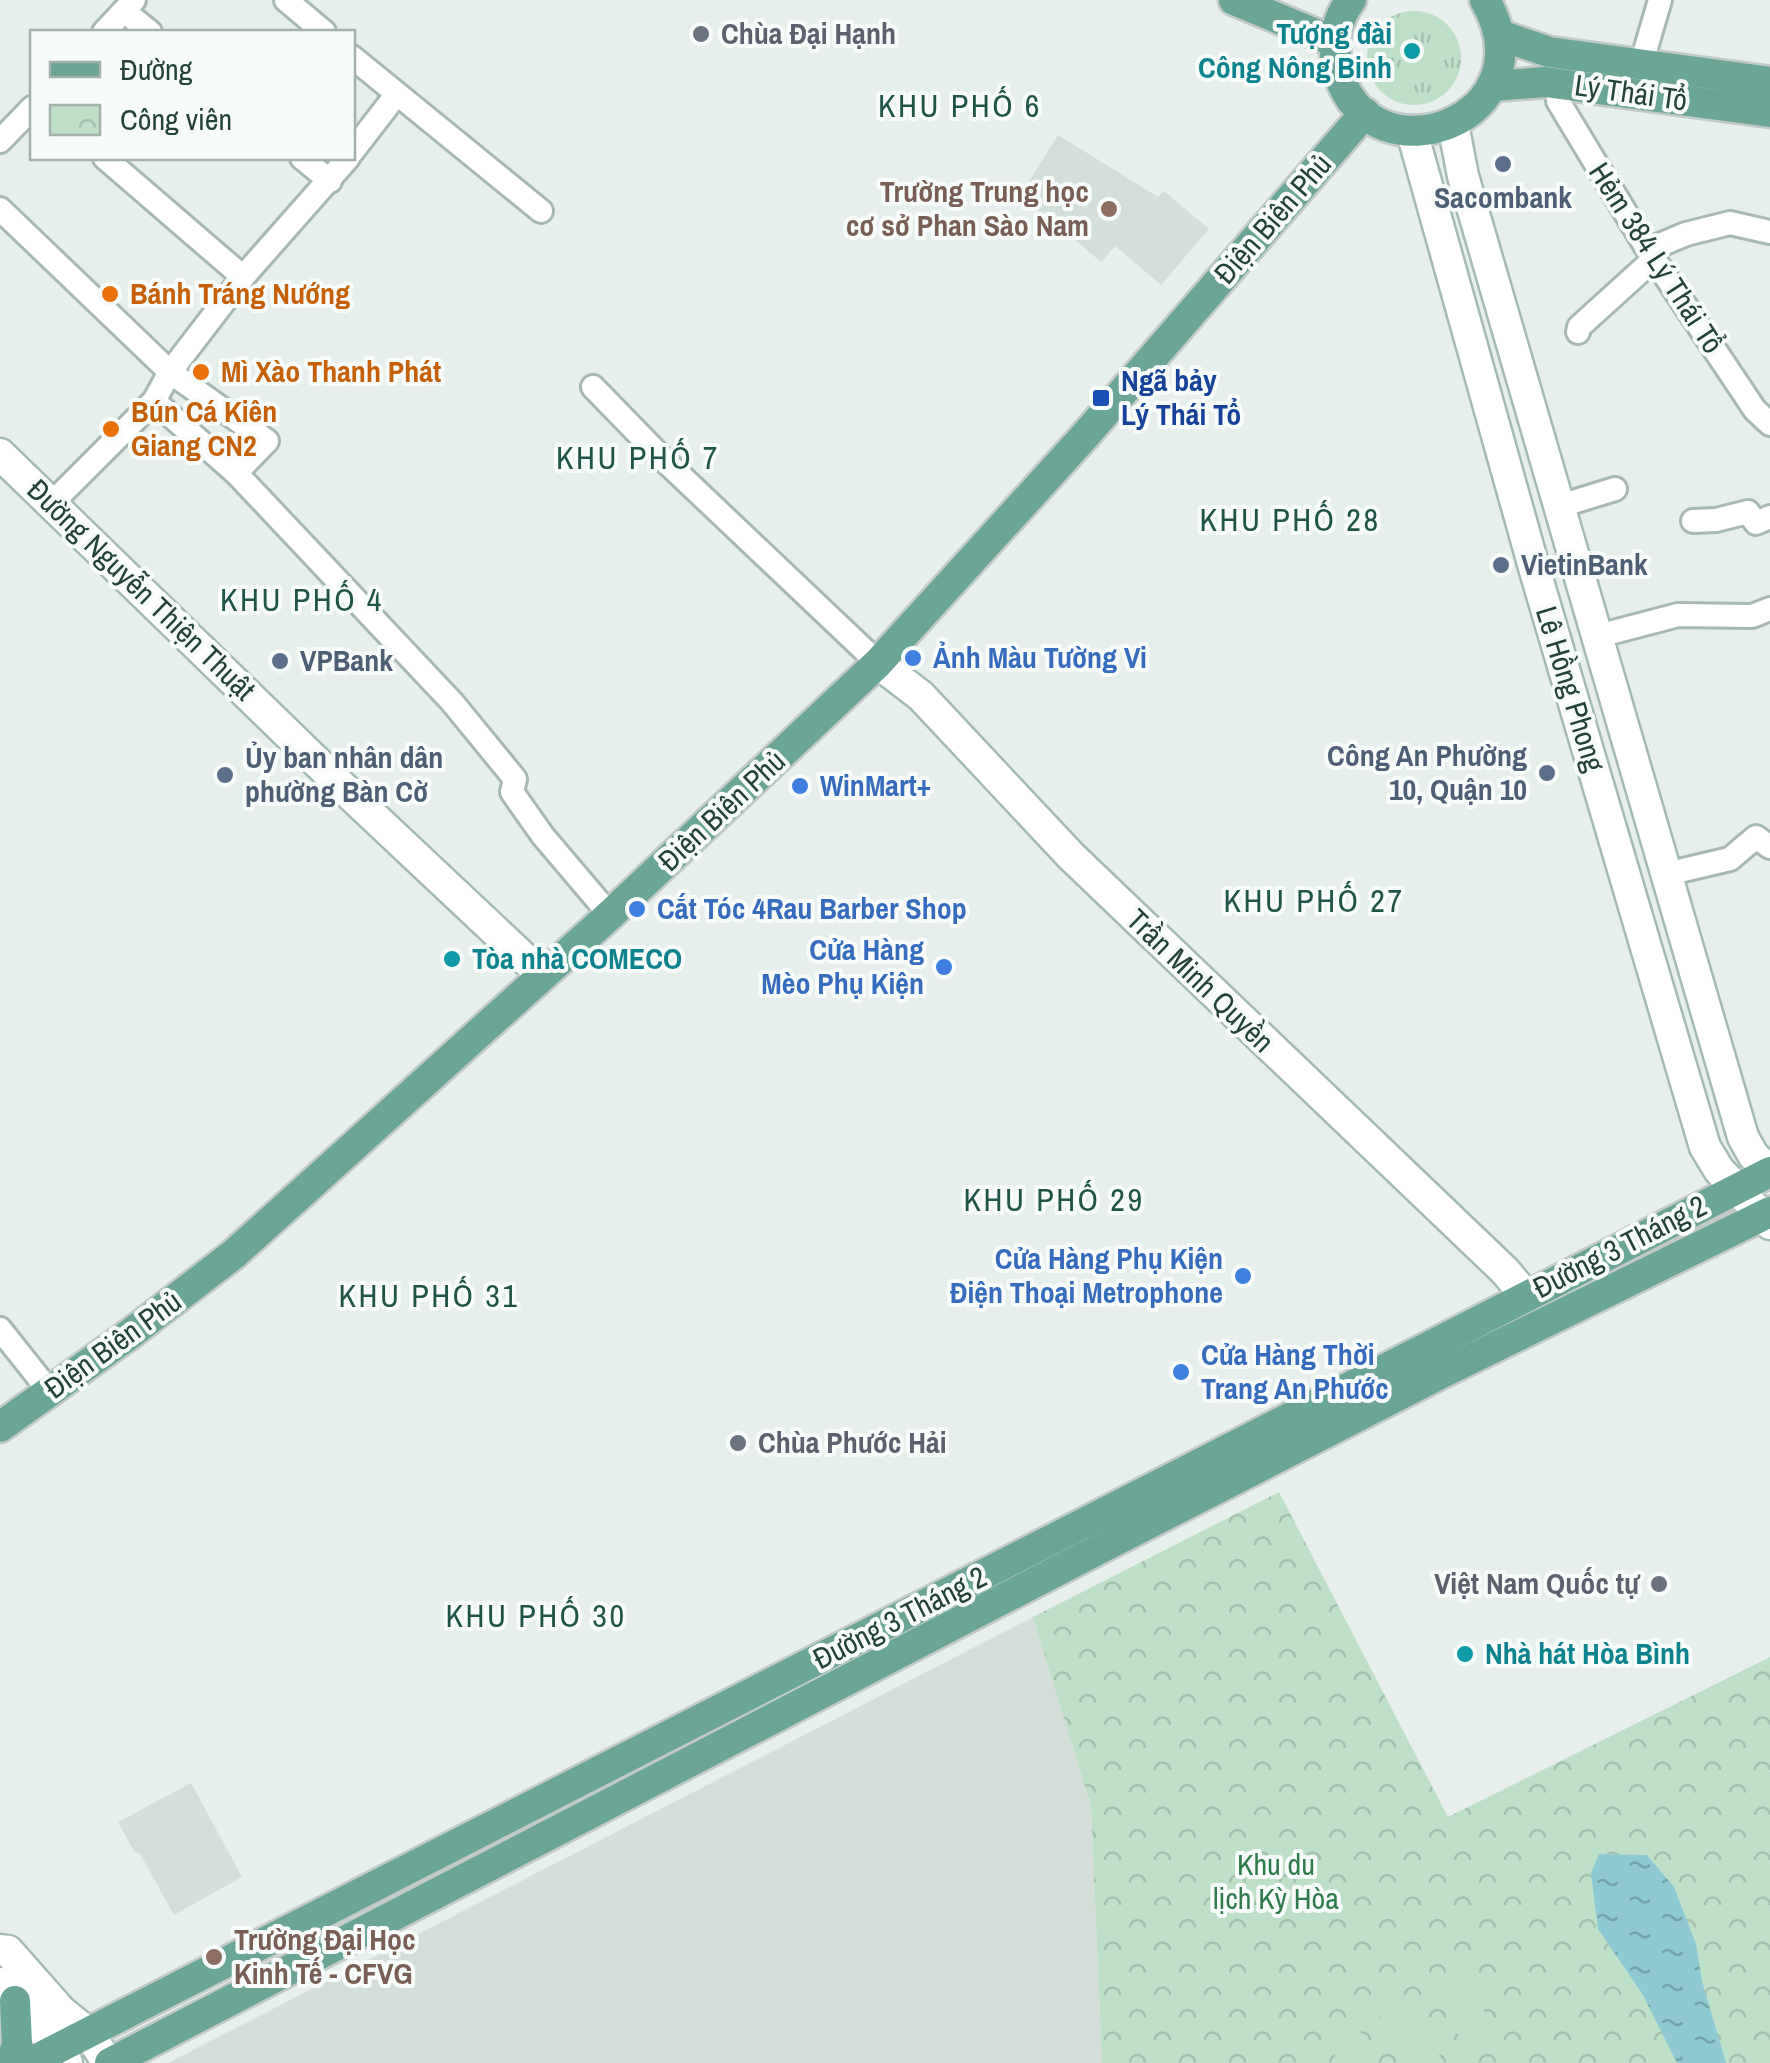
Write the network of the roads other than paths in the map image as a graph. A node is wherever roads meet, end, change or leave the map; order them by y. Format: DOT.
graph roads {
  1 [pos="286,0"];
  2 [pos="1234,0"];
  3 [pos="1485,0"];
  4 [pos="1660,0"];
  5 [pos="1343,2"];
  6 [pos="129,6"];
  7 [pos="106,30"];
  8 [pos="148,30"];
  9 [pos="322,30"];
  10 [pos="1500,35"];
  11 [pos="1334,42"];
  12 [pos="355,60"];
  13 [pos="1641,65"];
  14 [pos="1770,82"];
  15 [pos="1559,84"];
  16 [pos="1492,86"];
  17 [pos="396,95"];
  18 [pos="30,110"];
  19 [pos="1770,112"];
  20 [pos="1365,113"];
  21 [pos="1454,124"];
  22 [pos="1412,132"];
  23 [pos="0,141"];
  24 [pos="355,148"];
  25 [pos="107,160"];
  26 [pos="304,160"];
  27 [pos="346,160"];
  28 [pos="330,181"];
  29 [pos="541,211"];
  30 [pos="5,224"];
  31 [pos="1770,232"];
  32 [pos="1651,254"];
  33 [pos="243,277"];
  34 [pos="1578,332"];
  35 [pos="170,372"];
  36 [pos="593,388"];
  37 [pos="154,401"];
  38 [pos="1770,424"];
  39 [pos="0,454"];
  40 [pos="236,473"];
  41 [pos="1615,488"];
  42 [pos="51,504"];
  43 [pos="1560,506"];
  44 [pos="1770,517"];
  45 [pos="1692,521"];
  46 [pos="1770,609"];
  47 [pos="1598,636"];
  48 [pos="878,663"];
  49 [pos="1770,847"];
  50 [pos="1666,874"];
  51 [pos="610,916"];
  52 [pos="542,975"];
  53 [pos="1770,1172"];
  54 [pos="1736,1188"];
  55 [pos="1768,1217"];
  56 [pos="1526,1296"];
  57 [pos="0,1329"];
  58 [pos="50,1392"];
  59 [pos="0,1428"];
  60 [pos="0,1950"];
  61 [pos="7,1992"];
  62 [pos="88,2033"];
  63 [pos="63,2056"];
  64 [pos="10,2063"];
  65 [pos="29,2063"];
  66 [pos="109,2063"];
  1 -- 9 [label="street"];
  2 -- 11 [label="main road"];
  3 -- 10 [label="main road"];
  4 -- 13 [label="street"];
  5 -- 11 [label="main road"];
  6 -- 7 [label="street"];
  6 -- 8 [label="street"];
  10 -- 13 [label="main road, Lý Thái Tổ"];
  10 -- 16 [label="main road"];
  11 -- 20 [label="main road"];
  12 -- 17 [label="street"];
  13 -- 14 [label="main road, Lý Thái Tổ"];
  15 -- 16 [label="main road, Lý Thái Tổ"];
  15 -- 19 [label="main road, Lý Thái Tổ"];
  15 -- 32 [label="street, Hẻm 384 Lý Thái Tổ"];
  16 -- 21 [label="main road"];
  17 -- 24 [label="street"];
  17 -- 29 [label="street"];
  18 -- 23 [label="street"];
  20 -- 22 [label="main road"];
  20 -- 48 [label="main road, Điện Biên Phủ"];
  21 -- 22 [label="main road"];
  21 -- 43 [label="main road, Lê Hồng Phong"];
  22 -- 54 [label="main road, Lê Hồng Phong"];
  25 -- 33 [label="street"];
  26 -- 28 [label="street"];
  27 -- 28 [label="street"];
  28 -- 33 [label="street"];
  30 -- 35 [label="street"];
  31 -- 32 [label="street"];
  32 -- 34 [label="street"];
  32 -- 38 [label="street, Hẻm 384 Lý Thái Tổ"];
  33 -- 35 [label="street"];
  35 -- 37 [label="street"];
  35 -- 40 [label="street"];
  36 -- 48 [label="street"];
  37 -- 40 [label="street"];
  37 -- 42 [label="street"];
  39 -- 42 [label="main road, Đường Nguyễn Thiện Thuật"];
  40 -- 51 [label="street"];
  41 -- 43 [label="street"];
  42 -- 52 [label="main road, Đường Nguyễn Thiện Thuật"];
  43 -- 47 [label="main road, Lê Hồng Phong"];
  44 -- 45 [label="street"];
  46 -- 47 [label="street"];
  47 -- 50 [label="main road, Lê Hồng Phong"];
  48 -- 51 [label="main road, Điện Biên Phủ"];
  48 -- 56 [label="main road, Trần Minh Quyền"];
  49 -- 50 [label="street"];
  50 -- 53 [label="main road, Lê Hồng Phong"];
  51 -- 52 [label="main road, Điện Biên Phủ"];
  52 -- 58 [label="main road, Điện Biên Phủ"];
  53 -- 54 [label="main road, Đường 3 Tháng 2"];
  54 -- 55 [label="main road, Lê Hồng Phong"];
  54 -- 56 [label="main road, Đường 3 Tháng 2"];
  55 -- 66 [label="main road, Đường 3 Tháng 2"];
  56 -- 62 [label="main road, Đường 3 Tháng 2"];
  57 -- 58 [label="street"];
  58 -- 59 [label="main road, Điện Biên Phủ"];
  60 -- 62 [label="main road"];
  61 -- 63 [label="main road"];
  61 -- 64 [label="main road"];
  62 -- 63 [label="main road, Đường 3 Tháng 2"];
  62 -- 66 [label="main road"];
  63 -- 65 [label="main road, Đường 3 Tháng 2"];
}
